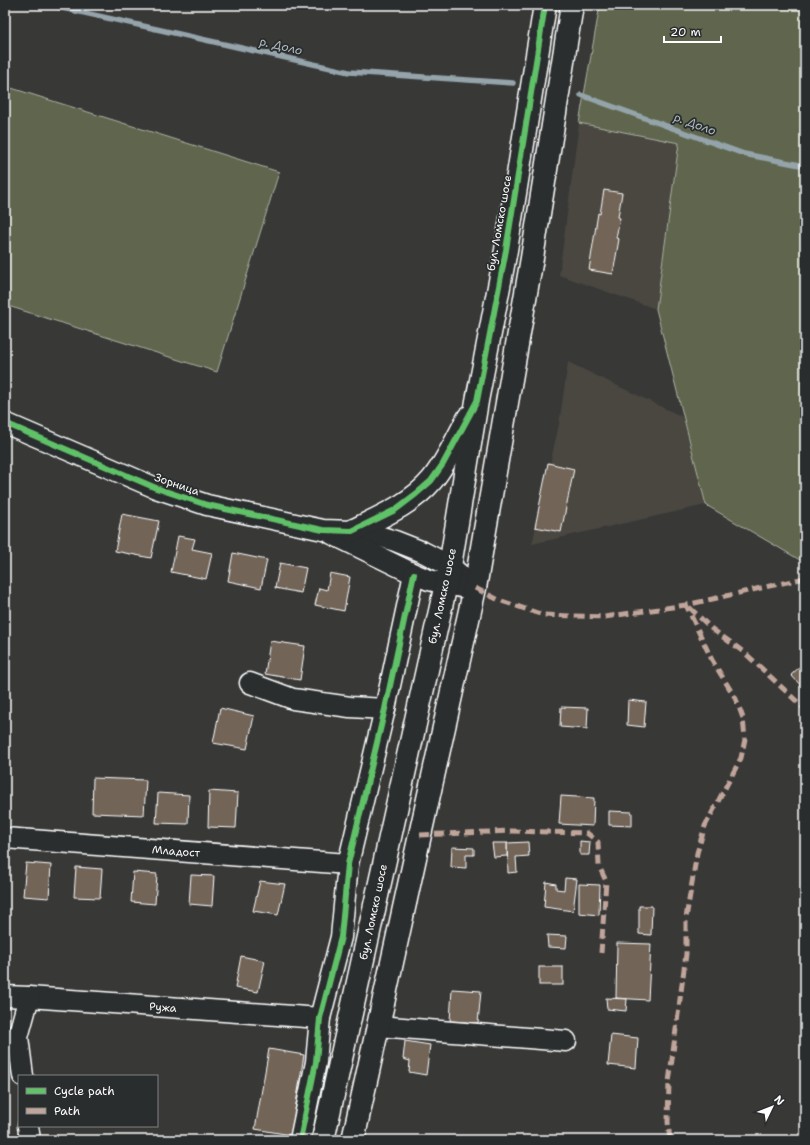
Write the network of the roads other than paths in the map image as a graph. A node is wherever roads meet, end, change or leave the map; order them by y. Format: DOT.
graph roads {
  1 [pos="545,5"];
  2 [pos="572,5"];
  3 [pos="477,402"];
  4 [pos="5,423"];
  5 [pos="324,530"];
  6 [pos="352,531"];
  7 [pos="414,574"];
  8 [pos="448,575"];
  9 [pos="475,588"];
  10 [pos="250,683"];
  11 [pos="385,708"];
  12 [pos="5,838"];
  13 [pos="348,864"];
  14 [pos="5,996"];
  15 [pos="28,996"];
  16 [pos="320,1018"];
  17 [pos="378,1026"];
  18 [pos="566,1042"];
  19 [pos="23,1075"];
  20 [pos="28,1127"];
  21 [pos="30,1140"];
  22 [pos="300,1140"];
  23 [pos="324,1140"];
  24 [pos="353,1140"];
  1 -- 3 [label="main road, бул. Ломско шосе"];
  2 -- 9 [label="main road"];
  3 -- 6 [label="main road"];
  3 -- 8 [label="main road, бул. Ломско шосе"];
  4 -- 5 [label="street, Зорница"];
  5 -- 6 [label="street, Зорница"];
  5 -- 7 [label="street, Зорница"];
  6 -- 8 [label="street, Зорница"];
  7 -- 8 [label="street, Зорница"];
  7 -- 11 [label="street"];
  8 -- 9 [label="street, Зорница"];
  8 -- 23 [label="main road, бул. Ломско шосе"];
  9 -- 17 [label="main road"];
  10 -- 11 [label="street"];
  11 -- 13 [label="street"];
  12 -- 13 [label="street, Младост"];
  13 -- 16 [label="street"];
  14 -- 15 [label="street, Ружа"];
  15 -- 16 [label="street, Ружа"];
  15 -- 19 [label="street"];
  16 -- 22 [label="street"];
  17 -- 18 [label="street"];
  17 -- 24 [label="main road"];
  20 -- 21 [label="street"];
}
